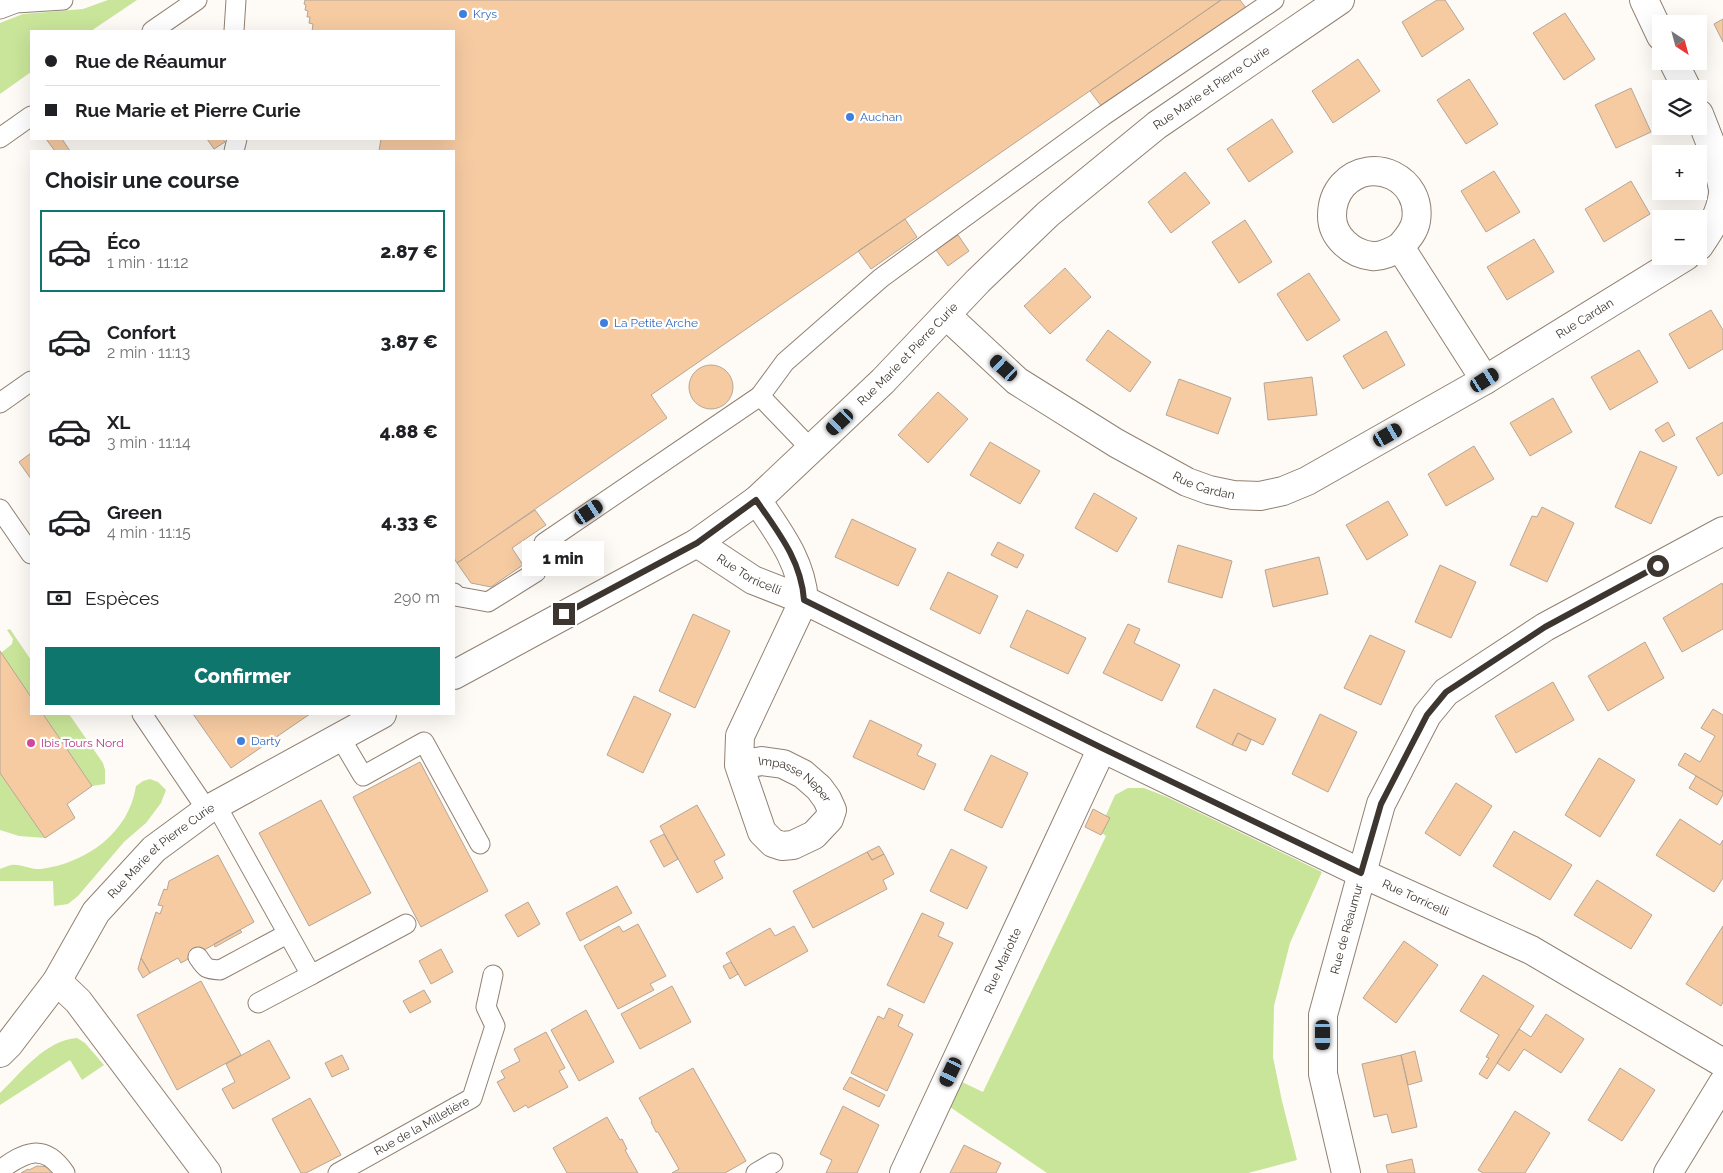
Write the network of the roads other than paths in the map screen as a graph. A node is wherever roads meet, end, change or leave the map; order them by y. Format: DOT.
graph roads {
  1 [pos="63,0"];
  2 [pos="197,0"];
  3 [pos="236,0"];
  4 [pos="1274,0"];
  5 [pos="1340,0"];
  6 [pos="1644,0"];
  7 [pos="0,9"];
  8 [pos="1652,17"];
  9 [pos="153,30"];
  10 [pos="234,30"];
  11 [pos="30,117"];
  12 [pos="1707,134"];
  13 [pos="0,138"];
  14 [pos="1723,189"];
  15 [pos="1723,194"];
  16 [pos="1707,234"];
  17 [pos="1400,247"];
  18 [pos="1671,265"];
  19 [pos="946,315"];
  20 [pos="1485,380"];
  21 [pos="30,382"];
  22 [pos="760,396"];
  23 [pos="0,402"];
  24 [pos="811,449"];
  25 [pos="756,500"];
  26 [pos="0,509"];
  27 [pos="1723,531"];
  28 [pos="697,543"];
  29 [pos="30,553"];
  30 [pos="455,596"];
  31 [pos="804,600"];
  32 [pos="455,674"];
  33 [pos="143,715"];
  34 [pos="380,715"];
  35 [pos="340,737"];
  36 [pos="1102,748"];
  37 [pos="739,765"];
  38 [pos="212,808"];
  39 [pos="480,844"];
  40 [pos="1361,873"];
  41 [pos="406,924"];
  42 [pos="287,934"];
  43 [pos="198,957"];
  44 [pos="311,975"];
  45 [pos="493,976"];
  46 [pos="57,981"];
  47 [pos="258,1003"];
  48 [pos="0,1053"];
  49 [pos="1723,1063"];
  50 [pos="1723,1083"];
  51 [pos="773,1163"];
  52 [pos="0,1170"];
  53 [pos="65,1173"];
  54 [pos="207,1173"];
  55 [pos="338,1173"];
  56 [pos="756,1173"];
  57 [pos="904,1173"];
  58 [pos="1346,1173"];
  59 [pos="1668,1173"];
  1 -- 7 [label="lane"];
  2 -- 9 [label="lane"];
  3 -- 10 [label="lane"];
  4 -- 22 [label="lane"];
  5 -- 19 [label="street, Rue Marie et Pierre Curie"];
  6 -- 8 [label="street"];
  11 -- 13 [label="lane"];
  12 -- 14 [label="street"];
  15 -- 16 [label="street"];
  17 -- 20 [label="street"];
  18 -- 20 [label="street, Rue Cardan"];
  19 -- 20 [label="street, Rue Cardan"];
  19 -- 24 [label="street, Rue Marie et Pierre Curie"];
  21 -- 23 [label="lane"];
  22 -- 24 [label="lane"];
  22 -- 30 [label="lane"];
  24 -- 25 [label="street, Rue Marie et Pierre Curie"];
  25 -- 28 [label="street, Rue Marie et Pierre Curie"];
  25 -- 31 [label="street, Rue Torricelli"];
  26 -- 29 [label="lane"];
  27 -- 40 [label="street, Rue de Réaumur"];
  28 -- 31 [label="street, Rue Torricelli"];
  28 -- 32 [label="street, Rue Marie et Pierre Curie"];
  31 -- 36 [label="street, Rue Torricelli"];
  31 -- 37 [label="street, Impasse Neper"];
  33 -- 38 [label="lane"];
  34 -- 35 [label="street, Rue Marie et Pierre Curie"];
  35 -- 38 [label="street, Rue Marie et Pierre Curie"];
  35 -- 39 [label="lane"];
  36 -- 40 [label="street, Rue Torricelli"];
  36 -- 57 [label="street, Rue Mariotte"];
  38 -- 42 [label="lane"];
  38 -- 46 [label="street, Rue Marie et Pierre Curie"];
  40 -- 49 [label="street, Rue Torricelli"];
  40 -- 58 [label="street, Rue de Réaumur"];
  41 -- 44 [label="lane"];
  42 -- 43 [label="lane"];
  42 -- 44 [label="lane"];
  44 -- 47 [label="lane"];
  45 -- 55 [label="lane, Rue de la Milletière"];
  46 -- 48 [label="street, Rue Marie et Pierre Curie"];
  46 -- 54 [label="street"];
  50 -- 59 [label="street"];
  51 -- 56 [label="lane"];
  52 -- 53 [label="lane"];
}
